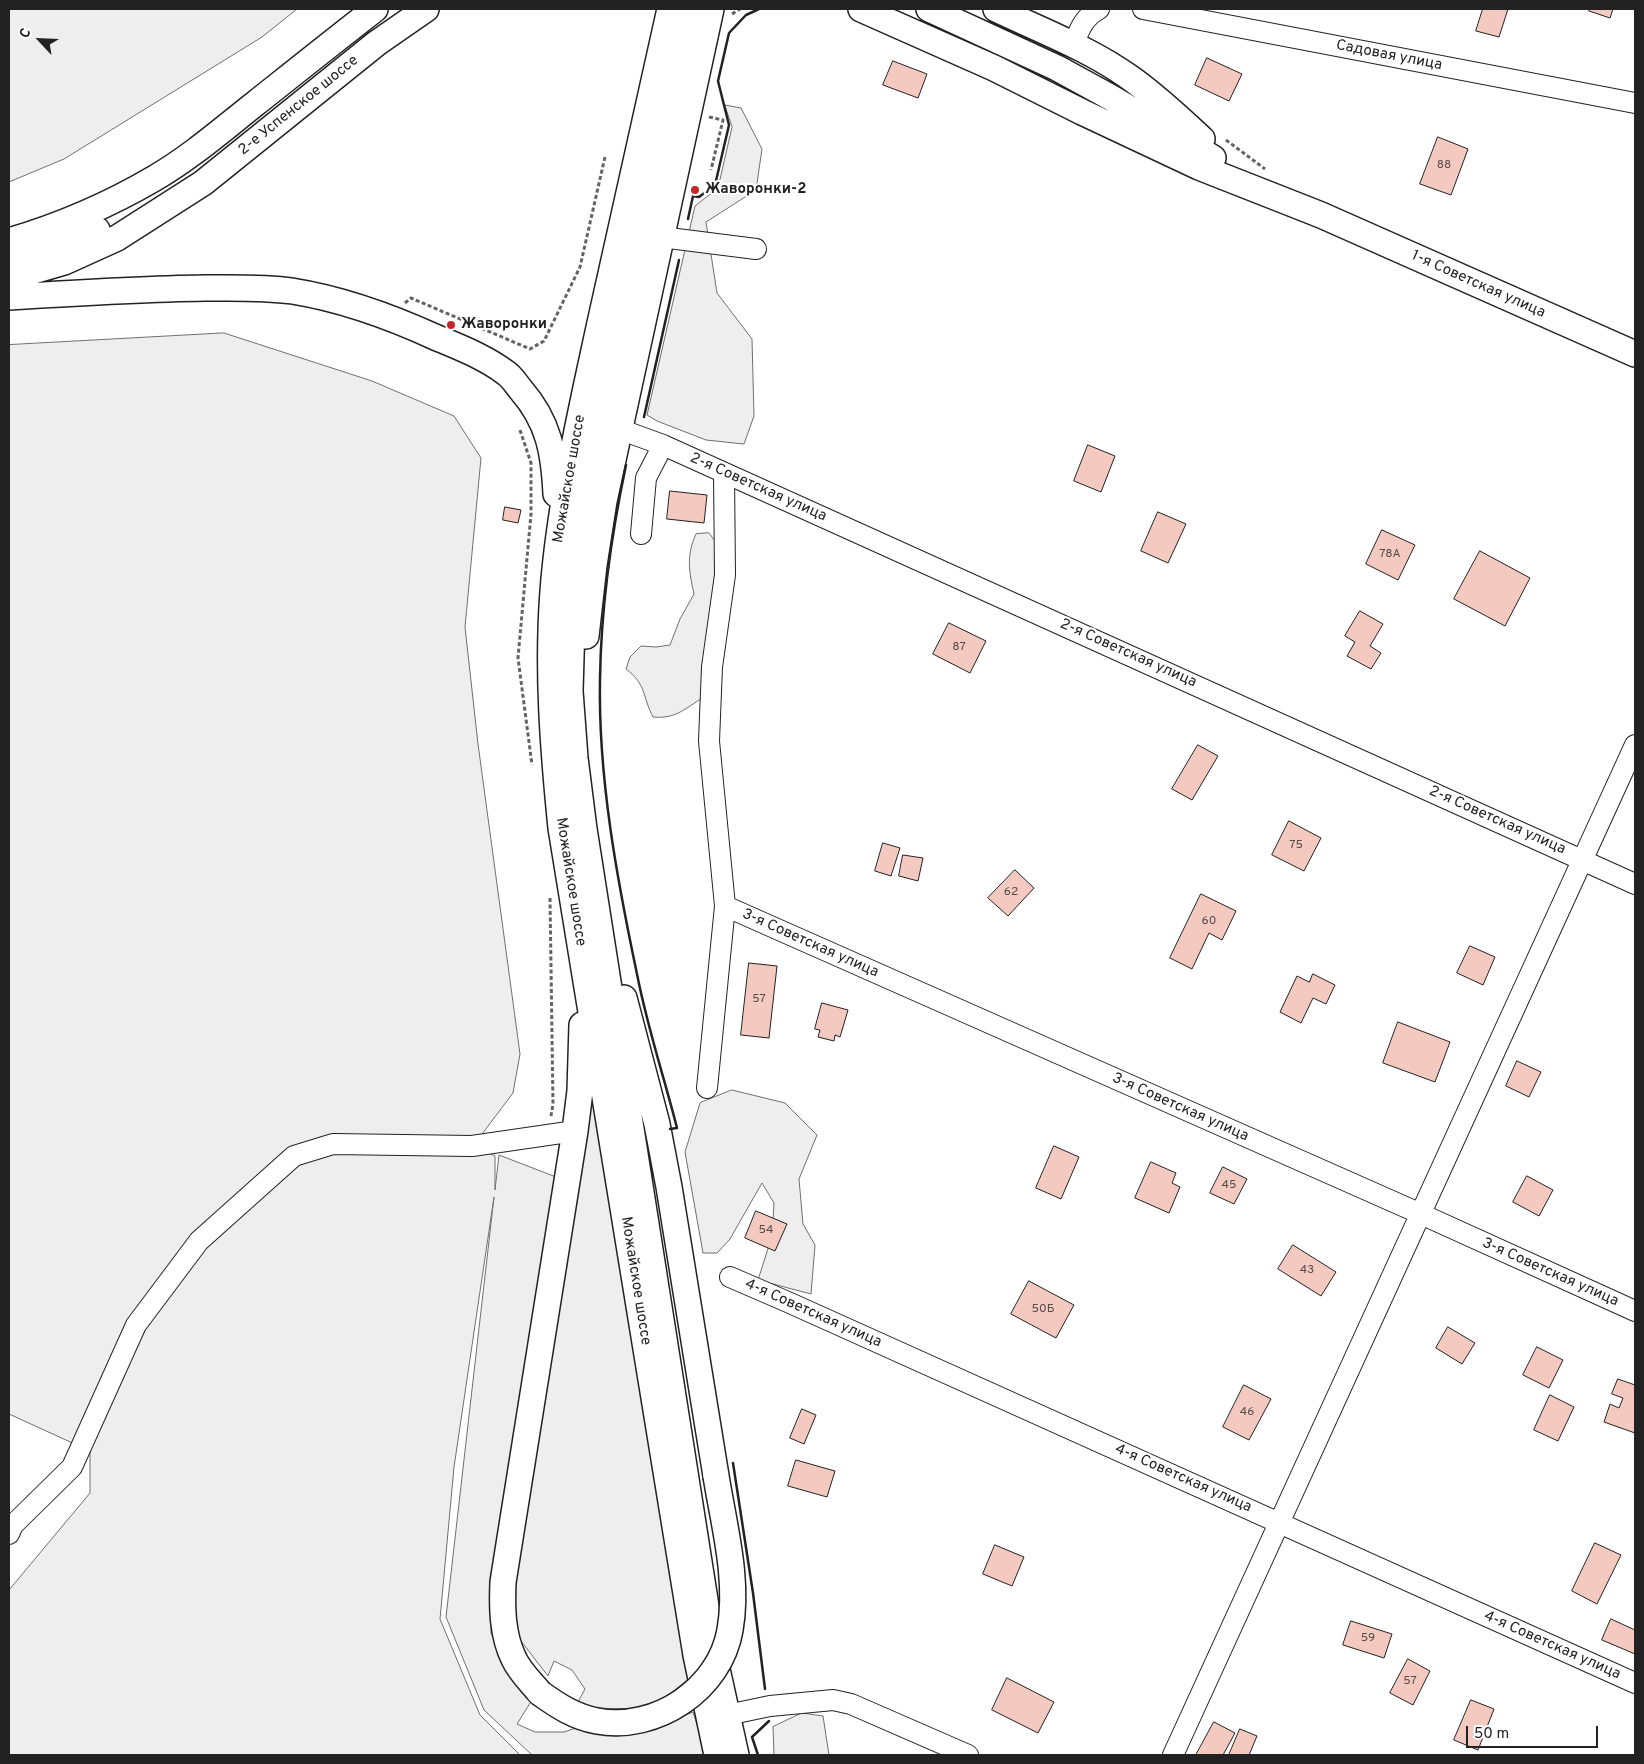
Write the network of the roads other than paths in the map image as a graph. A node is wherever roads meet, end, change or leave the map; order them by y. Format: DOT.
graph roads {
  1 [pos="375,9"];
  2 [pos="426,9"];
  3 [pos="670,9"];
  4 [pos="689,9"];
  5 [pos="861,9"];
  6 [pos="929,9"];
  7 [pos="996,9"];
  8 [pos="1099,9"];
  9 [pos="1143,9"];
  10 [pos="722,11"];
  11 [pos="1073,45"];
  12 [pos="1635,103"];
  13 [pos="1274,183"];
  14 [pos="170,203"];
  15 [pos="1321,215"];
  16 [pos="661,237"];
  17 [pos="9,241"];
  18 [pos="756,249"];
  19 [pos="9,258"];
  20 [pos="9,278"];
  21 [pos="9,297"];
  22 [pos="1635,354"];
  23 [pos="619,429"];
  24 [pos="664,445"];
  25 [pos="724,473"];
  26 [pos="641,534"];
  27 [pos="553,589"];
  28 [pos="1635,745"];
  29 [pos="584,829"];
  30 [pos="1584,860"];
  31 [pos="1635,884"];
  32 [pos="571,890"];
  33 [pos="725,906"];
  34 [pos="707,1088"];
  35 [pos="574,1131"];
  36 [pos="1422,1214"];
  37 [pos="730,1278"];
  38 [pos="1635,1311"];
  39 [pos="1280,1522"];
  40 [pos="9,1534"];
  41 [pos="1635,1683"];
  42 [pos="727,1715"];
  43 [pos="717,1755"];
  44 [pos="736,1755"];
  45 [pos="968,1755"];
  46 [pos="1173,1755"];
  1 -- 17 [label="main road"];
  2 -- 14 [label="main road, 2-е Успенское шоссе"];
  3 -- 27 [label="main road, Можайское шоссе"];
  4 -- 29 [label="main road, Можайское шоссе"];
  5 -- 15 [label="main road"];
  6 -- 13 [label="main road"];
  7 -- 11 [label="main road"];
  8 -- 11 [label="street"];
  9 -- 12 [label="street, Садовая улица"];
  10 -- 16 [label="main road"];
  11 -- 13 [label="main road"];
  13 -- 15 [label="main road"];
  14 -- 19 [label="main road, 2-е Успенское шоссе"];
  14 -- 20 [label="main road, 2-е Успенское шоссе"];
  15 -- 22 [label="main road, 1-я Советская улица"];
  16 -- 18 [label="street"];
  16 -- 23 [label="main road"];
  21 -- 27 [label="main road"];
  23 -- 24 [label="street, 2-я Советская улица"];
  23 -- 29 [label="main road"];
  24 -- 25 [label="street, 2-я Советская улица"];
  24 -- 26 [label="street"];
  25 -- 30 [label="street, 2-я Советская улица"];
  25 -- 33 [label="street"];
  27 -- 32 [label="main road, Можайское шоссе"];
  28 -- 30 [label="street"];
  29 -- 32 [label="main road, Можайское шоссе"];
  30 -- 31 [label="street, 2-я Советская улица"];
  30 -- 36 [label="street"];
  32 -- 35 [label="main road"];
  32 -- 35 [label="main road, bridge"];
  32 -- 42 [label="main road, Можайское шоссе"];
  32 -- 43 [label="main road, Можайское шоссе"];
  33 -- 34 [label="street"];
  33 -- 36 [label="street, 3-я Советская улица"];
  35 -- 40 [label="street"];
  36 -- 38 [label="street, 3-я Советская улица"];
  36 -- 39 [label="street"];
  37 -- 39 [label="street, 4-я Советская улица"];
  39 -- 41 [label="street, 4-я Советская улица"];
  39 -- 46 [label="street"];
  42 -- 44 [label="main road, Можайское шоссе"];
  42 -- 45 [label="street"];
}
